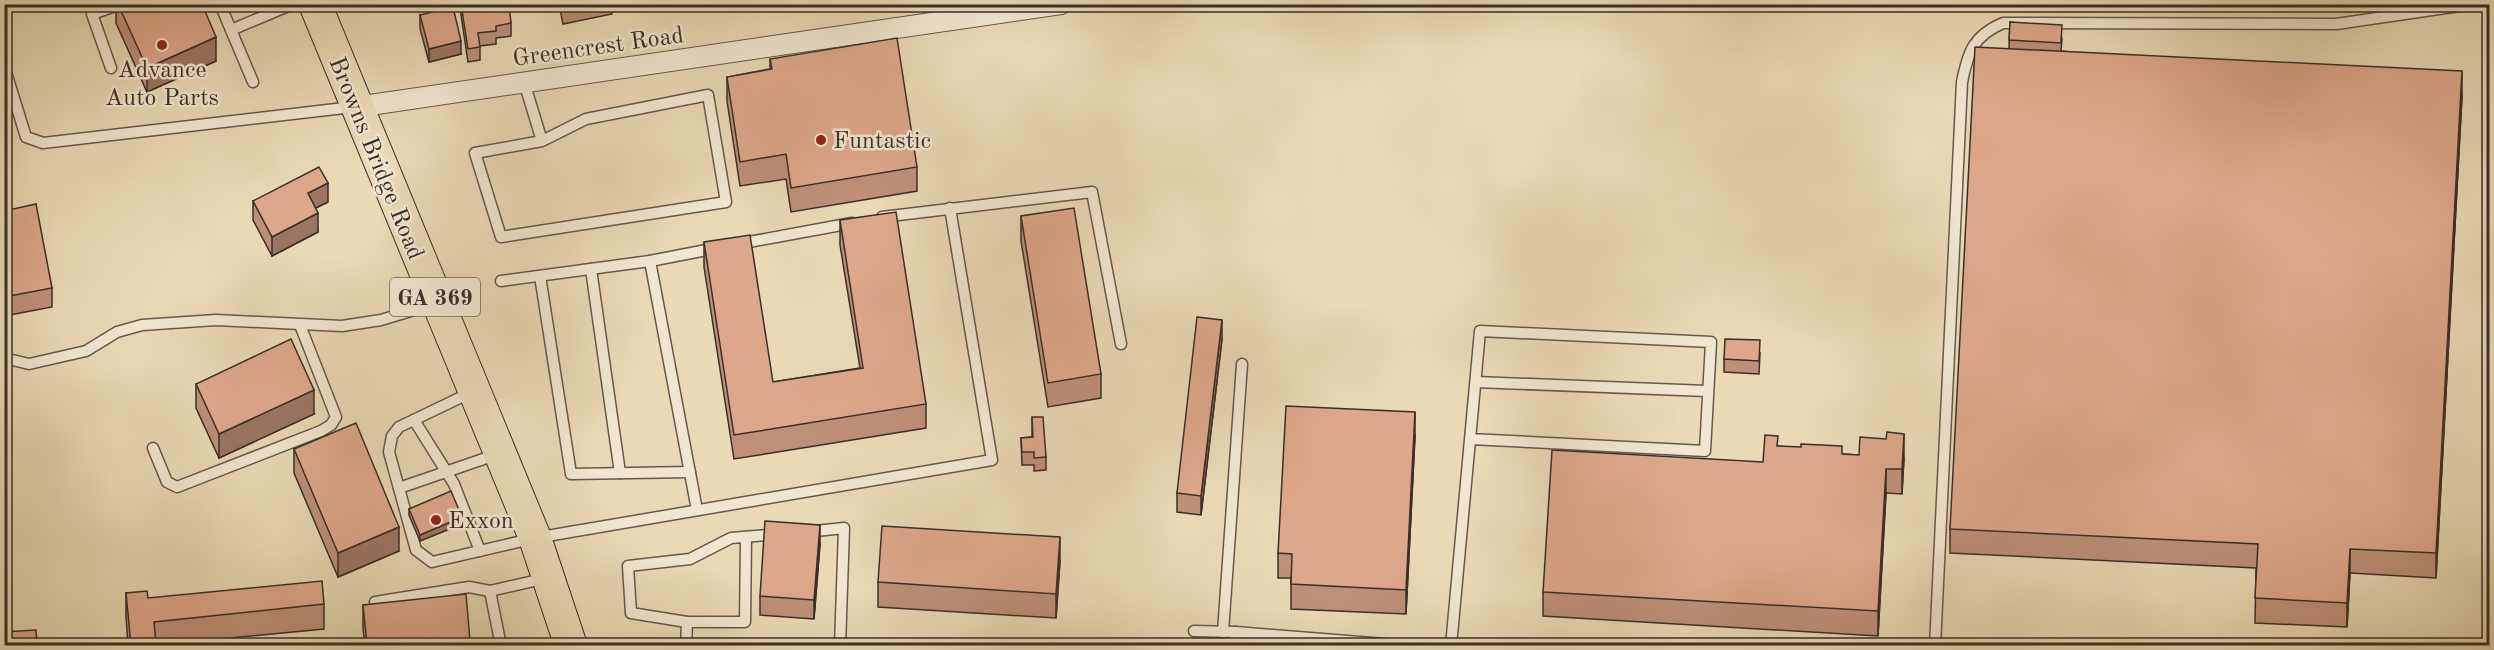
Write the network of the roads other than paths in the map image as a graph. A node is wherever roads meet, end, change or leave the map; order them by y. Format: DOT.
graph roads {
  1 [pos="121,4"];
  2 [pos="220,4"];
  3 [pos="293,4"];
  4 [pos="315,4"];
  5 [pos="1061,4"];
  6 [pos="2473,4"];
  7 [pos="231,30"];
  8 [pos="4,66"];
  9 [pos="111,68"];
  10 [pos="254,82"];
  11 [pos="524,82"];
  12 [pos="17,107"];
  13 [pos="356,107"];
  14 [pos="4,110"];
  15 [pos="542,141"];
  16 [pos="950,208"];
  17 [pos="871,219"];
  18 [pos="860,222"];
  19 [pos="650,261"];
  20 [pos="591,269"];
  21 [pos="540,276"];
  22 [pos="501,282"];
  23 [pos="438,304"];
  24 [pos="300,325"];
  25 [pos="1121,344"];
  26 [pos="4,358"];
  27 [pos="1242,364"];
  28 [pos="1476,382"];
  29 [pos="474,391"];
  30 [pos="1707,391"];
  31 [pos="414,420"];
  32 [pos="1470,439"];
  33 [pos="153,448"];
  34 [pos="499,453"];
  35 [pos="447,472"];
  36 [pos="690,472"];
  37 [pos="620,473"];
  38 [pos="399,489"];
  39 [pos="697,510"];
  40 [pos="746,537"];
  41 [pos="535,538"];
  42 [pos="480,551"];
  43 [pos="549,578"];
  44 [pos="490,591"];
  45 [pos="375,602"];
  46 [pos="687,622"];
  47 [pos="1194,631"];
  48 [pos="1223,632"];
  49 [pos="1236,632"];
  50 [pos="501,645"];
  51 [pos="571,645"];
  52 [pos="686,645"];
  53 [pos="840,645"];
  54 [pos="1235,645"];
  55 [pos="1410,645"];
  56 [pos="1451,645"];
  57 [pos="1935,645"];
  1 -- 9 [label="lane"];
  2 -- 7 [label="lane"];
  3 -- 7 [label="lane"];
  4 -- 13 [label="main road, Browns Bridge Road / GA 369"];
  5 -- 11 [label="street, Greencrest Road"];
  6 -- 57 [label="lane"];
  7 -- 10 [label="lane"];
  8 -- 12 [label="lane"];
  11 -- 13 [label="street, Greencrest Road"];
  11 -- 15 [label="lane"];
  12 -- 13 [label="lane"];
  12 -- 14 [label="lane"];
  13 -- 23 [label="main road, Browns Bridge Road / GA 369"];
  15 -- 15 [label="lane"];
  16 -- 17 [label="lane"];
  16 -- 25 [label="lane"];
  16 -- 39 [label="lane"];
  18 -- 19 [label="lane"];
  19 -- 20 [label="lane"];
  19 -- 36 [label="lane"];
  20 -- 21 [label="lane"];
  20 -- 37 [label="lane"];
  21 -- 22 [label="lane"];
  21 -- 37 [label="lane"];
  23 -- 24 [label="lane"];
  23 -- 29 [label="main road, Browns Bridge Road / GA 369"];
  24 -- 26 [label="lane"];
  24 -- 33 [label="lane"];
  27 -- 48 [label="lane"];
  28 -- 30 [label="lane"];
  28 -- 30 [label="lane"];
  28 -- 32 [label="lane"];
  29 -- 31 [label="lane"];
  29 -- 34 [label="main road, Browns Bridge Road / GA 369"];
  30 -- 32 [label="lane"];
  31 -- 35 [label="lane"];
  31 -- 38 [label="lane"];
  32 -- 56 [label="lane"];
  34 -- 35 [label="lane"];
  34 -- 41 [label="main road, Browns Bridge Road / GA 369"];
  35 -- 38 [label="lane"];
  35 -- 42 [label="lane"];
  36 -- 37 [label="lane"];
  36 -- 39 [label="lane"];
  38 -- 42 [label="lane"];
  39 -- 41 [label="lane"];
  40 -- 46 [label="lane"];
  40 -- 46 [label="lane"];
  40 -- 53 [label="lane"];
  41 -- 42 [label="lane"];
  41 -- 43 [label="main road, Browns Bridge Road / GA 369"];
  43 -- 44 [label="lane"];
  43 -- 51 [label="main road, Browns Bridge Road / GA 369"];
  44 -- 45 [label="lane"];
  44 -- 50 [label="lane"];
  46 -- 52 [label="lane"];
  47 -- 48 [label="lane"];
  48 -- 49 [label="lane"];
  49 -- 54 [label="lane"];
  49 -- 55 [label="lane"];
}
